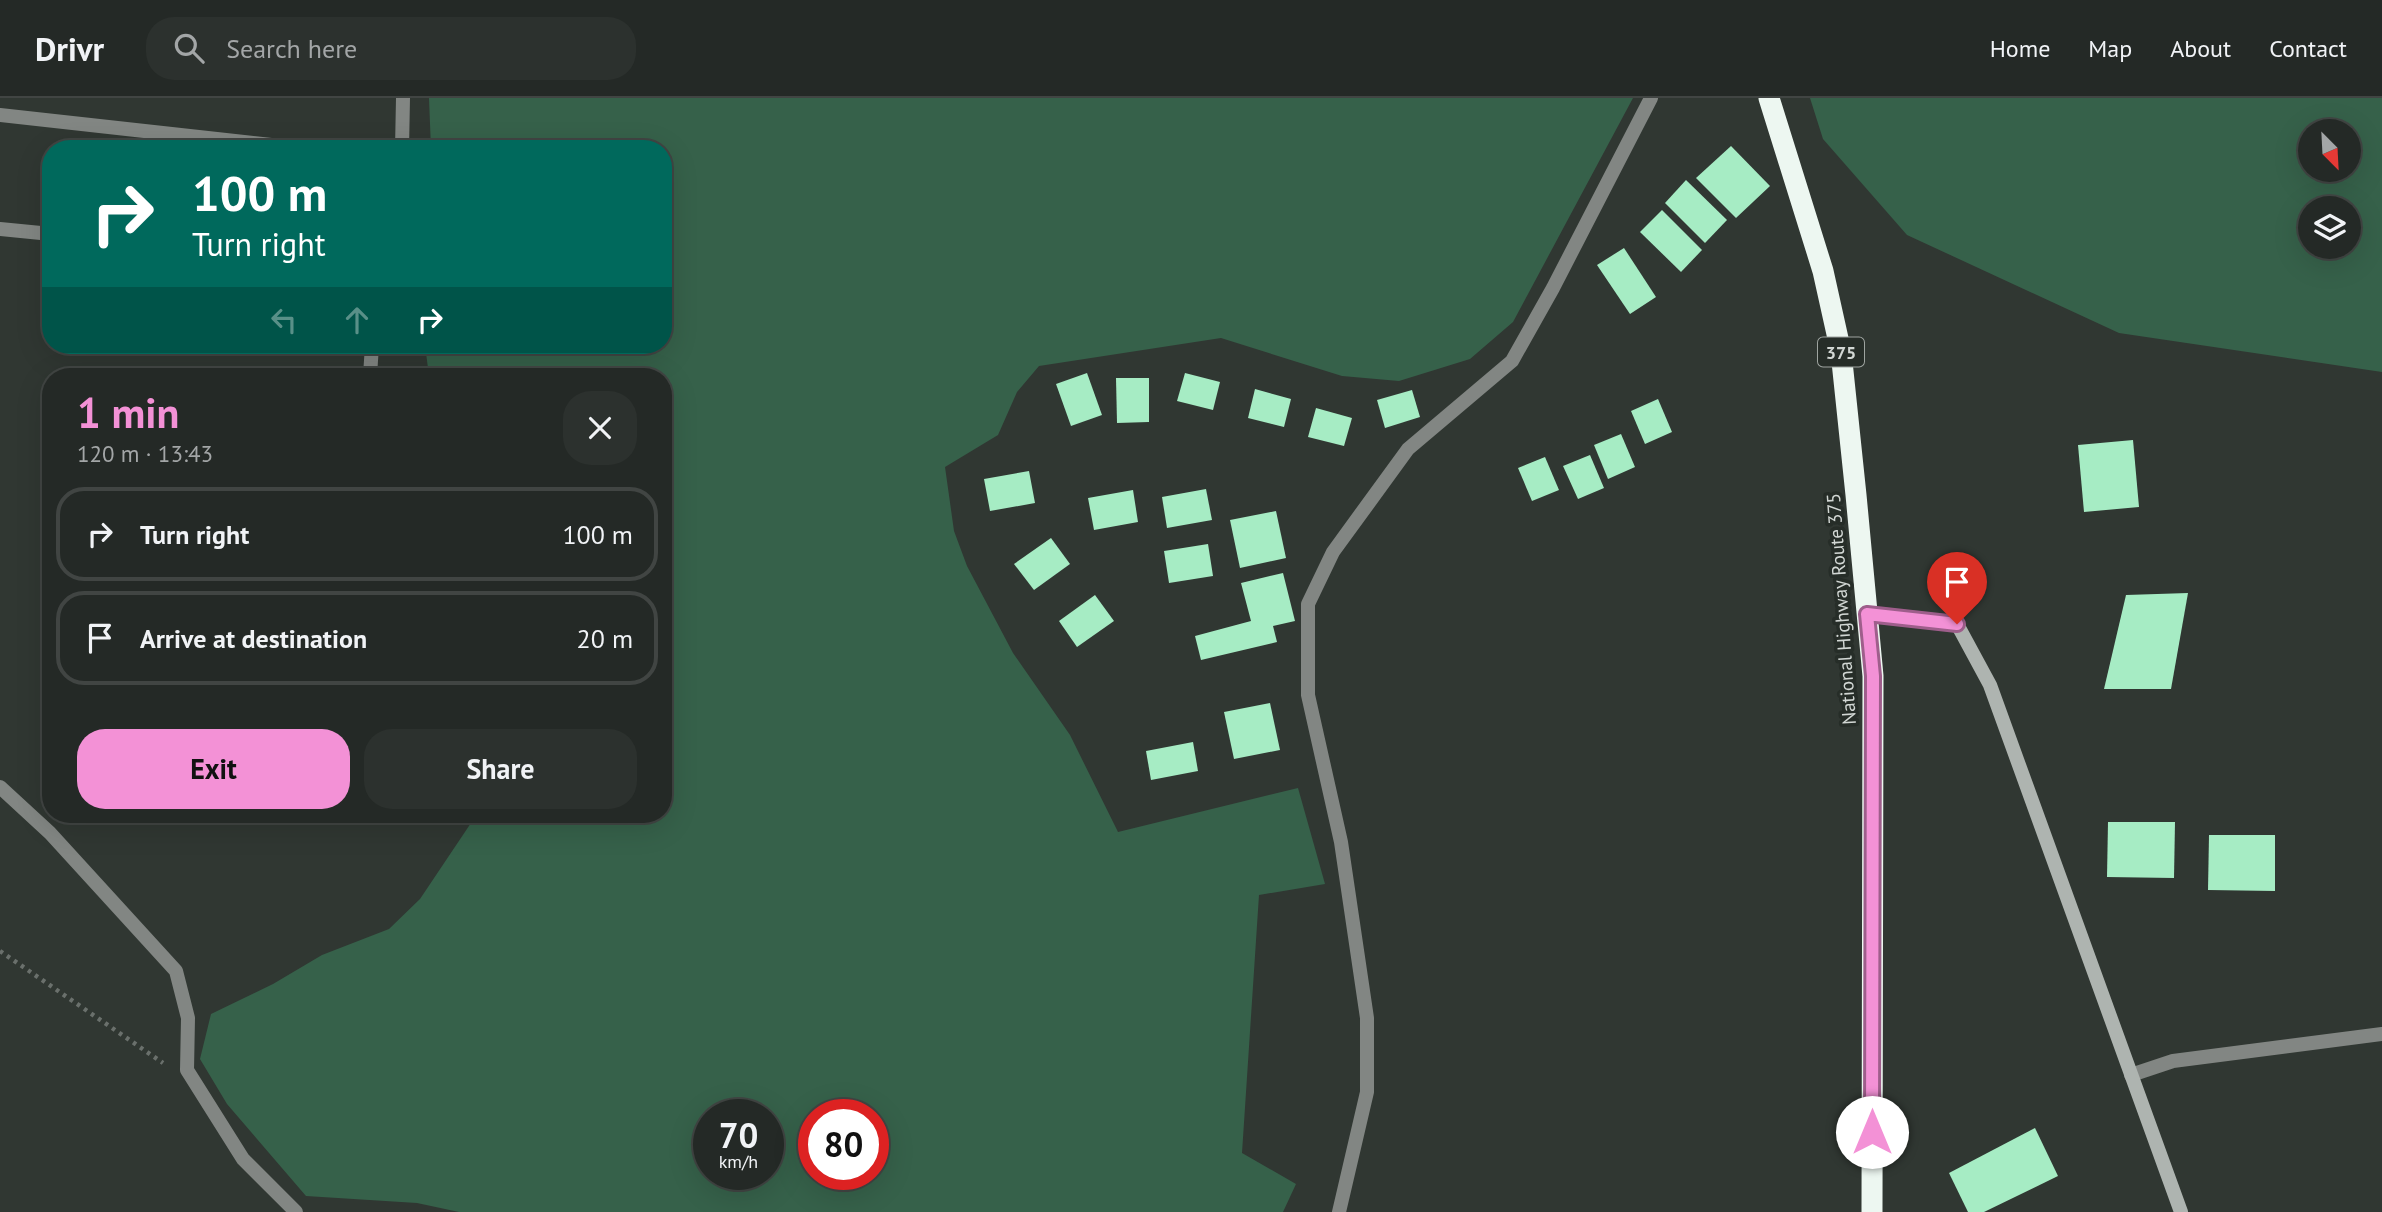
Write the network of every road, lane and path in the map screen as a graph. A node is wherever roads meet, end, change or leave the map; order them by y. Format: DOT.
graph roads {
  1 [pos="402,98"];
  2 [pos="1651,98"];
  3 [pos="1769,98"];
  4 [pos="0,115"];
  5 [pos="226,140"];
  6 [pos="402,140"];
  7 [pos="0,229"];
  8 [pos="42,233"];
  9 [pos="1867,614"];
  10 [pos="0,788"];
  11 [pos="0,951"];
  12 [pos="2382,1034"];
  13 [pos="187,1070"];
  14 [pos="2131,1075"];
  15 [pos="296,1212"];
  16 [pos="1339,1212"];
  17 [pos="1872,1212"];
  18 [pos="2181,1212"];
  1 -- 6 [label="street"];
  2 -- 16 [label="street"];
  3 -- 9 [label="highway, National Highway Route 375 / 375"];
  4 -- 5 [label="street"];
  7 -- 8 [label="street"];
  9 -- 14 [label="street"];
  9 -- 17 [label="highway, National Highway Route 375 / 375"];
  10 -- 13 [label="street"];
  11 -- 13 [label="path"];
  12 -- 14 [label="street"];
  13 -- 15 [label="street"];
  14 -- 18 [label="street"];
}
